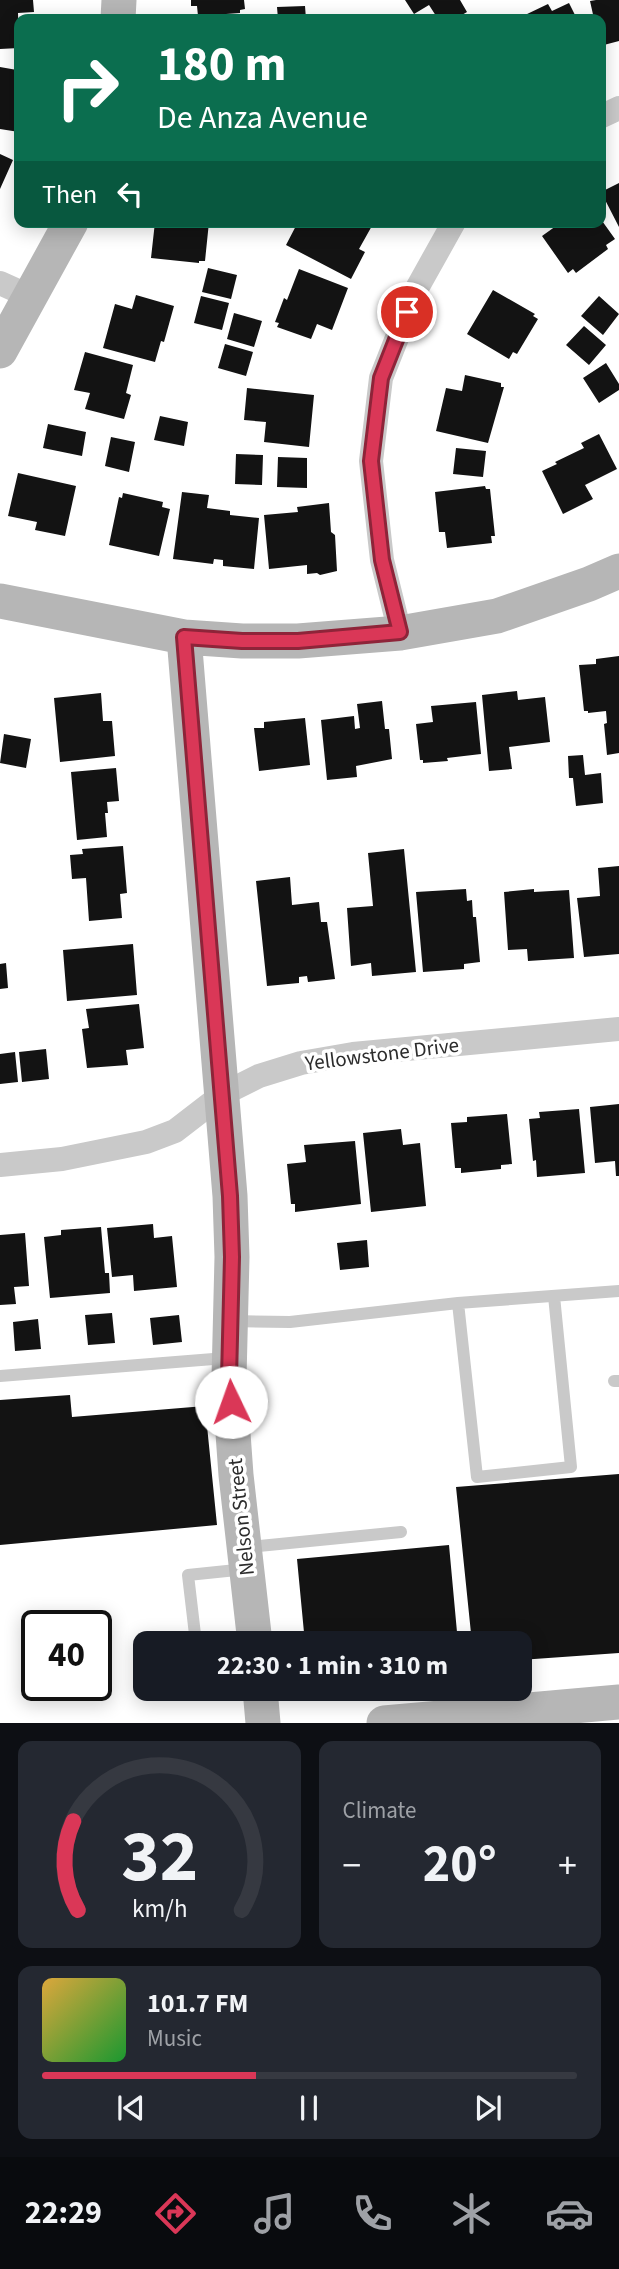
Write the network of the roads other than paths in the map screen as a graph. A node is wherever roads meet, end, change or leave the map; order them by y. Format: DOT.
graph roads {
  1 [pos="66,228"];
  2 [pos="451,228"];
  3 [pos="15,290"];
  4 [pos="0,351"];
  5 [pos="619,570"];
  6 [pos="0,601"];
  7 [pos="400,632"];
  8 [pos="184,637"];
  9 [pos="619,1030"];
  10 [pos="223,1094"];
  11 [pos="0,1165"];
  12 [pos="619,1291"];
  13 [pos="554,1296"];
  14 [pos="458,1303"];
  15 [pos="231,1321"];
  16 [pos="229,1358"];
  17 [pos="0,1376"];
  18 [pos="401,1532"];
  19 [pos="245,1558"];
  20 [pos="194,1631"];
  21 [pos="254,1631"];
  22 [pos="261,1701"];
  23 [pos="614,1706"];
  24 [pos="263,1723"];
  25 [pos="384,1723"];
  1 -- 3 [label="street"];
  2 -- 7 [label="street"];
  3 -- 4 [label="street"];
  5 -- 7 [label="street"];
  6 -- 8 [label="street"];
  7 -- 8 [label="street"];
  8 -- 10 [label="street, Nelson Street"];
  9 -- 10 [label="street, Yellowstone Drive"];
  10 -- 11 [label="street, Yellowstone Drive"];
  10 -- 15 [label="street, Nelson Street"];
  12 -- 13 [label="lane"];
  13 -- 14 [label="lane"];
  13 -- 14 [label="lane"];
  14 -- 15 [label="lane"];
  15 -- 16 [label="street, Nelson Street"];
  16 -- 17 [label="lane"];
  16 -- 19 [label="street, Nelson Street"];
  18 -- 19 [label="lane"];
  19 -- 20 [label="lane"];
  19 -- 21 [label="street, Nelson Street"];
  22 -- 24 [label="street"];
  23 -- 25 [label="street"];
}
